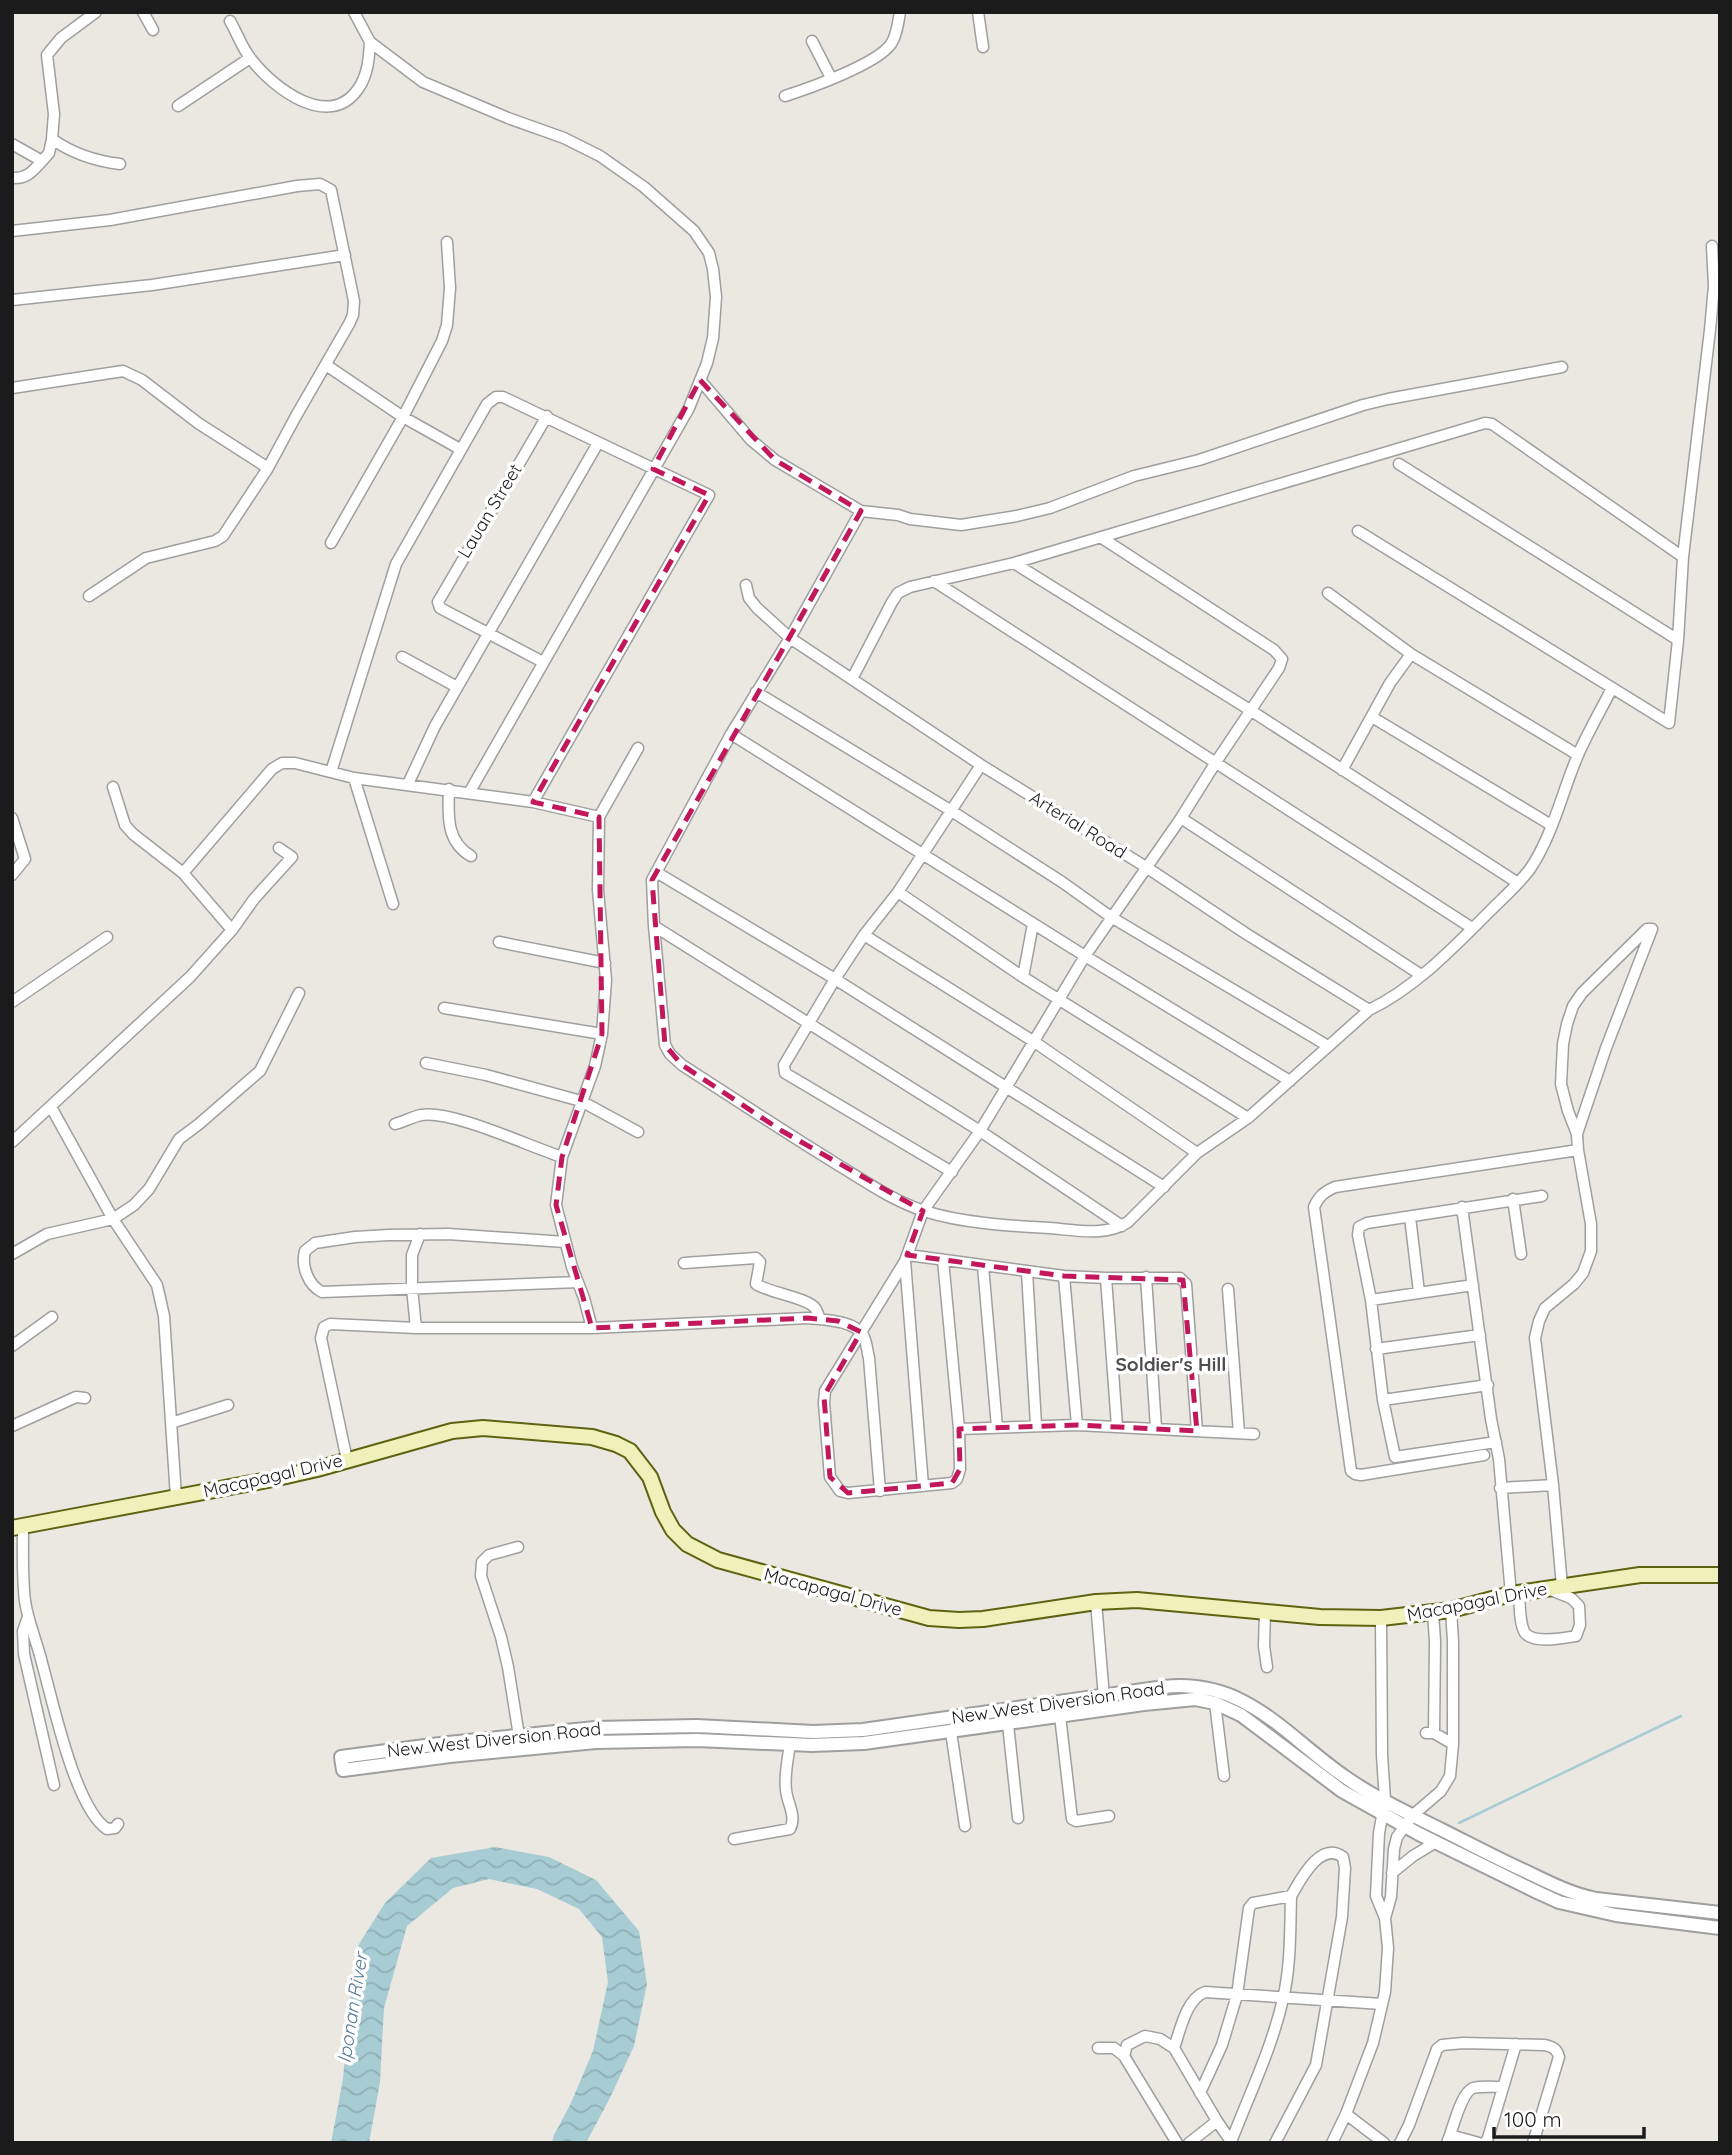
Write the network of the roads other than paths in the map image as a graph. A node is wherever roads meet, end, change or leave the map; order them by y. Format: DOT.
graph roads {
  1 [pos="96,12"];
  2 [pos="143,12"];
  3 [pos="354,12"];
  4 [pos="900,12"];
  5 [pos="978,12"];
  6 [pos="230,21"];
  7 [pos="153,30"];
  8 [pos="812,41"];
  9 [pos="370,42"];
  10 [pos="983,47"];
  11 [pos="250,58"];
  12 [pos="831,78"];
  13 [pos="785,96"];
  14 [pos="178,106"];
  15 [pos="52,139"];
  16 [pos="12,144"];
  17 [pos="42,162"];
  18 [pos="120,164"];
  19 [pos="12,178"];
  20 [pos="12,231"];
  21 [pos="447,242"];
  22 [pos="1713,246"];
  23 [pos="345,255"];
  24 [pos="12,300"];
  25 [pos="326,365"];
  26 [pos="1562,367"];
  27 [pos="700,380"];
  28 [pos="12,388"];
  29 [pos="547,416"];
  30 [pos="403,417"];
  31 [pos="598,443"];
  32 [pos="460,449"];
  33 [pos="1399,464"];
  34 [pos="268,468"];
  35 [pos="653,469"];
  36 [pos="861,511"];
  37 [pos="1358,531"];
  38 [pos="1102,538"];
  39 [pos="331,543"];
  40 [pos="1683,557"];
  41 [pos="1014,563"];
  42 [pos="934,581"];
  43 [pos="746,585"];
  44 [pos="1328,593"];
  45 [pos="89,596"];
  46 [pos="487,634"];
  47 [pos="790,638"];
  48 [pos="1678,640"];
  49 [pos="1410,654"];
  50 [pos="402,657"];
  51 [pos="543,662"];
  52 [pos="852,679"];
  53 [pos="457,687"];
  54 [pos="1612,688"];
  55 [pos="756,692"];
  56 [pos="1250,710"];
  57 [pos="1372,717"];
  58 [pos="732,734"];
  59 [pos="638,748"];
  60 [pos="1578,755"];
  61 [pos="1216,762"];
  62 [pos="981,765"];
  63 [pos="1342,770"];
  64 [pos="331,772"];
  65 [pos="354,778"];
  66 [pos="408,784"];
  67 [pos="113,787"];
  68 [pos="449,789"];
  69 [pos="469,793"];
  70 [pos="533,802"];
  71 [pos="950,810"];
  72 [pos="599,817"];
  73 [pos="1181,818"];
  74 [pos="1551,825"];
  75 [pos="14,826"];
  76 [pos="279,848"];
  77 [pos="921,853"];
  78 [pos="471,856"];
  79 [pos="1146,867"];
  80 [pos="656,872"];
  81 [pos="183,873"];
  82 [pos="12,875"];
  83 [pos="1518,883"];
  84 [pos="898,892"];
  85 [pos="393,904"];
  86 [pos="1111,917"];
  87 [pos="1033,923"];
  88 [pos="654,926"];
  89 [pos="1472,929"];
  90 [pos="232,930"];
  91 [pos="864,935"];
  92 [pos="107,937"];
  93 [pos="499,942"];
  94 [pos="1084,956"];
  95 [pos="605,963"];
  96 [pos="1421,975"];
  97 [pos="1023,977"];
  98 [pos="835,979"];
  99 [pos="299,993"];
  100 [pos="1058,999"];
  101 [pos="12,1002"];
  102 [pos="444,1008"];
  103 [pos="1368,1010"];
  104 [pos="808,1023"];
  105 [pos="602,1034"];
  106 [pos="1033,1041"];
  107 [pos="1328,1046"];
  108 [pos="426,1063"];
  109 [pos="1290,1081"];
  110 [pos="1006,1087"];
  111 [pos="581,1101"];
  112 [pos="51,1107"];
  113 [pos="1248,1118"];
  114 [pos="395,1125"];
  115 [pos="980,1131"];
  116 [pos="638,1132"];
  117 [pos="1577,1134"];
  118 [pos="12,1142"];
  119 [pos="1578,1150"];
  120 [pos="1197,1153"];
  121 [pos="562,1157"];
  122 [pos="952,1172"];
  123 [pos="1164,1187"];
  124 [pos="1542,1196"];
  125 [pos="1513,1199"];
  126 [pos="1462,1207"];
  127 [pos="923,1211"];
  128 [pos="1410,1217"];
  129 [pos="113,1219"];
  130 [pos="1122,1226"];
  131 [pos="420,1234"];
  132 [pos="565,1242"];
  133 [pos="12,1254"];
  134 [pos="1521,1254"];
  135 [pos="906,1258"];
  136 [pos="943,1260"];
  137 [pos="684,1264"];
  138 [pos="983,1266"];
  139 [pos="1027,1272"];
  140 [pos="1064,1276"];
  141 [pos="1146,1277"];
  142 [pos="1106,1278"];
  143 [pos="578,1282"];
  144 [pos="1474,1285"];
  145 [pos="412,1288"];
  146 [pos="1228,1289"];
  147 [pos="1419,1292"];
  148 [pos="1371,1300"];
  149 [pos="52,1317"];
  150 [pos="820,1319"];
  151 [pos="416,1328"];
  152 [pos="592,1328"];
  153 [pos="861,1332"];
  154 [pos="1480,1335"];
  155 [pos="12,1346"];
  156 [pos="1376,1349"];
  157 [pos="1488,1385"];
  158 [pos="85,1398"];
  159 [pos="1383,1400"];
  160 [pos="228,1405"];
  161 [pos="171,1423"];
  162 [pos="1036,1425"];
  163 [pos="1077,1425"];
  164 [pos="12,1426"];
  165 [pos="1117,1426"];
  166 [pos="997,1427"];
  167 [pos="1156,1428"];
  168 [pos="959,1430"];
  169 [pos="1197,1430"];
  170 [pos="1238,1433"];
  171 [pos="1254,1434"];
  172 [pos="1496,1442"];
  173 [pos="1484,1455"];
  174 [pos="347,1460"];
  175 [pos="1553,1485"];
  176 [pos="923,1486"];
  177 [pos="1500,1488"];
  178 [pos="880,1491"];
  179 [pos="176,1497"];
  180 [pos="18,1527"];
  181 [pos="518,1547"];
  182 [pos="1720,1575"];
  183 [pos="1562,1586"];
  184 [pos="1547,1588"];
  185 [pos="1515,1593"];
  186 [pos="1096,1602"];
  187 [pos="1451,1610"];
  188 [pos="1265,1612"];
  189 [pos="1433,1613"];
  190 [pos="28,1616"];
  191 [pos="1381,1618"];
  192 [pos="1435,1640"];
  193 [pos="1453,1641"];
  194 [pos="1267,1667"];
  195 [pos="1104,1703"];
  196 [pos="1215,1703"];
  197 [pos="1060,1716"];
  198 [pos="1008,1724"];
  199 [pos="951,1732"];
  200 [pos="519,1736"];
  201 [pos="790,1744"];
  202 [pos="1453,1744"];
  203 [pos="1224,1776"];
  204 [pos="54,1786"];
  205 [pos="1385,1800"];
  206 [pos="1382,1814"];
  207 [pos="1413,1815"];
  208 [pos="1109,1816"];
  209 [pos="1018,1818"];
  210 [pos="118,1825"];
  211 [pos="965,1826"];
  212 [pos="1404,1826"];
  213 [pos="734,1839"];
  214 [pos="1436,1842"];
  215 [pos="1377,1861"];
  216 [pos="1393,1867"];
  217 [pos="1291,1896"];
  218 [pos="1720,1913"];
  219 [pos="1385,1918"];
  220 [pos="1720,1928"];
  221 [pos="1237,1995"];
  222 [pos="1284,1998"];
  223 [pos="1327,2000"];
  224 [pos="1382,2004"];
  225 [pos="1516,2044"];
  226 [pos="1098,2048"];
  227 [pos="1174,2048"];
  228 [pos="1124,2056"];
  229 [pos="1503,2087"];
  230 [pos="1200,2093"];
  231 [pos="1346,2114"];
  232 [pos="1217,2121"];
  233 [pos="1448,2139"];
  234 [pos="1232,2142"];
  235 [pos="1177,2143"];
  236 [pos="1189,2143"];
  237 [pos="1275,2143"];
  238 [pos="1332,2143"];
  239 [pos="1384,2143"];
  240 [pos="1400,2143"];
  241 [pos="1479,2143"];
  242 [pos="1485,2143"];
  243 [pos="1533,2143"];
  1 -- 15 [label="street"];
  2 -- 7 [label="street"];
  3 -- 9 [label="street"];
  4 -- 12 [label="street"];
  5 -- 10 [label="street"];
  6 -- 11 [label="street"];
  8 -- 12 [label="street"];
  9 -- 11 [label="street"];
  9 -- 27 [label="street"];
  11 -- 14 [label="street"];
  12 -- 13 [label="street"];
  15 -- 17 [label="street"];
  15 -- 18 [label="street"];
  16 -- 17 [label="street"];
  17 -- 19 [label="street"];
  20 -- 23 [label="street"];
  21 -- 30 [label="street"];
  22 -- 40 [label="street"];
  23 -- 24 [label="street"];
  23 -- 25 [label="street"];
  25 -- 30 [label="street"];
  25 -- 34 [label="street"];
  26 -- 36 [label="street"];
  27 -- 35 [label="street"];
  27 -- 36 [label="street"];
  28 -- 34 [label="street"];
  29 -- 31 [label="street"];
  29 -- 32 [label="street"];
  29 -- 46 [label="street, Lauan Street"];
  30 -- 32 [label="street"];
  30 -- 39 [label="street"];
  31 -- 35 [label="street"];
  31 -- 46 [label="street"];
  32 -- 64 [label="street"];
  33 -- 48 [label="street"];
  34 -- 45 [label="street"];
  35 -- 51 [label="street"];
  35 -- 70 [label="street"];
  36 -- 47 [label="street"];
  37 -- 54 [label="street"];
  38 -- 40 [label="street"];
  38 -- 41 [label="street"];
  38 -- 56 [label="street"];
  40 -- 48 [label="street"];
  41 -- 42 [label="street"];
  41 -- 56 [label="street"];
  42 -- 52 [label="street"];
  42 -- 61 [label="street"];
  43 -- 47 [label="street, Arterial Road"];
  44 -- 49 [label="street"];
  46 -- 51 [label="street"];
  46 -- 53 [label="street"];
  47 -- 52 [label="street, Arterial Road"];
  47 -- 55 [label="street"];
  48 -- 54 [label="street"];
  49 -- 57 [label="street"];
  49 -- 60 [label="street"];
  50 -- 53 [label="street"];
  51 -- 69 [label="street"];
  52 -- 62 [label="street, Arterial Road"];
  53 -- 66 [label="street"];
  54 -- 60 [label="street"];
  55 -- 58 [label="street"];
  55 -- 71 [label="street"];
  56 -- 61 [label="street"];
  56 -- 63 [label="street"];
  57 -- 63 [label="street"];
  57 -- 74 [label="street"];
  58 -- 77 [label="street"];
  58 -- 80 [label="street"];
  59 -- 72 [label="street"];
  60 -- 74 [label="street"];
  61 -- 73 [label="street"];
  61 -- 89 [label="street"];
  62 -- 71 [label="street"];
  62 -- 79 [label="street, Arterial Road"];
  63 -- 83 [label="street"];
  64 -- 65 [label="street"];
  64 -- 81 [label="street"];
  65 -- 66 [label="street"];
  65 -- 85 [label="street"];
  66 -- 68 [label="street"];
  67 -- 81 [label="street"];
  68 -- 69 [label="street"];
  68 -- 78 [label="street"];
  69 -- 70 [label="street"];
  70 -- 72 [label="street"];
  71 -- 77 [label="street"];
  71 -- 86 [label="street"];
  72 -- 95 [label="street"];
  73 -- 79 [label="street"];
  73 -- 96 [label="street"];
  74 -- 83 [label="street"];
  75 -- 82 [label="street"];
  76 -- 90 [label="street"];
  77 -- 84 [label="street"];
  77 -- 87 [label="street"];
  79 -- 86 [label="street"];
  79 -- 103 [label="street, Arterial Road"];
  80 -- 88 [label="street"];
  80 -- 98 [label="street"];
  81 -- 90 [label="street"];
  83 -- 89 [label="street"];
  84 -- 91 [label="street"];
  84 -- 97 [label="street"];
  86 -- 94 [label="street"];
  86 -- 107 [label="street"];
  87 -- 94 [label="street"];
  87 -- 97 [label="street"];
  88 -- 104 [label="street"];
  88 -- 127 [label="street"];
  89 -- 96 [label="street"];
  90 -- 112 [label="street"];
  91 -- 98 [label="street"];
  91 -- 106 [label="street"];
  92 -- 101 [label="street"];
  93 -- 95 [label="street"];
  94 -- 100 [label="street"];
  94 -- 109 [label="street"];
  95 -- 105 [label="street"];
  96 -- 103 [label="street"];
  97 -- 100 [label="street"];
  98 -- 104 [label="street"];
  98 -- 110 [label="street"];
  99 -- 129 [label="street"];
  100 -- 106 [label="street"];
  100 -- 113 [label="street"];
  102 -- 105 [label="street"];
  103 -- 107 [label="street"];
  104 -- 115 [label="street"];
  104 -- 122 [label="street"];
  105 -- 111 [label="street"];
  106 -- 110 [label="street"];
  106 -- 120 [label="street"];
  107 -- 109 [label="street"];
  108 -- 111 [label="street"];
  109 -- 113 [label="street"];
  110 -- 115 [label="street"];
  110 -- 123 [label="street"];
  111 -- 116 [label="street"];
  111 -- 121 [label="street"];
  112 -- 118 [label="street"];
  112 -- 129 [label="street"];
  113 -- 120 [label="street"];
  114 -- 121 [label="street"];
  115 -- 122 [label="street"];
  115 -- 130 [label="street"];
  117 -- 117 [label="street"];
  117 -- 119 [label="street"];
  119 -- 173 [label="street"];
  119 -- 175 [label="street"];
  120 -- 123 [label="street"];
  121 -- 132 [label="street"];
  122 -- 127 [label="street"];
  123 -- 130 [label="street"];
  124 -- 125 [label="street"];
  125 -- 126 [label="street"];
  125 -- 134 [label="street"];
  126 -- 128 [label="street"];
  126 -- 144 [label="street"];
  127 -- 130 [label="street"];
  127 -- 135 [label="street"];
  128 -- 147 [label="street"];
  128 -- 148 [label="street"];
  129 -- 133 [label="street"];
  129 -- 161 [label="street"];
  131 -- 132 [label="street"];
  131 -- 145 [label="street"];
  131 -- 145 [label="street"];
  132 -- 143 [label="street"];
  135 -- 136 [label="street"];
  135 -- 153 [label="street"];
  135 -- 176 [label="street"];
  136 -- 138 [label="street"];
  136 -- 168 [label="street"];
  137 -- 150 [label="street"];
  138 -- 139 [label="street"];
  138 -- 166 [label="street"];
  139 -- 140 [label="street"];
  139 -- 162 [label="street"];
  140 -- 142 [label="street"];
  140 -- 163 [label="street"];
  141 -- 142 [label="street"];
  141 -- 167 [label="street"];
  141 -- 169 [label="street"];
  142 -- 165 [label="street"];
  143 -- 145 [label="street"];
  143 -- 152 [label="street"];
  144 -- 147 [label="street"];
  144 -- 154 [label="street"];
  145 -- 151 [label="street"];
  146 -- 170 [label="street"];
  147 -- 148 [label="street"];
  148 -- 156 [label="street"];
  149 -- 155 [label="street"];
  150 -- 152 [label="street"];
  150 -- 153 [label="street"];
  151 -- 152 [label="street"];
  151 -- 174 [label="street"];
  153 -- 178 [label="street"];
  153 -- 178 [label="street"];
  154 -- 156 [label="street"];
  154 -- 157 [label="street"];
  156 -- 159 [label="street"];
  157 -- 159 [label="street"];
  157 -- 172 [label="street"];
  158 -- 164 [label="street"];
  159 -- 172 [label="street"];
  160 -- 161 [label="street"];
  161 -- 179 [label="street"];
  162 -- 163 [label="street"];
  162 -- 166 [label="street"];
  163 -- 165 [label="street"];
  165 -- 167 [label="street"];
  166 -- 168 [label="street"];
  167 -- 169 [label="street"];
  168 -- 176 [label="street"];
  169 -- 170 [label="street"];
  170 -- 171 [label="street"];
  172 -- 177 [label="street"];
  174 -- 179 [label="main road, Macapagal Drive"];
  174 -- 186 [label="main road, Macapagal Drive"];
  175 -- 177 [label="street"];
  175 -- 183 [label="street"];
  176 -- 178 [label="street"];
  177 -- 185 [label="street"];
  179 -- 180 [label="main road, Macapagal Drive"];
  180 -- 190 [label="street"];
  181 -- 200 [label="street"];
  182 -- 183 [label="main road, Macapagal Drive"];
  183 -- 184 [label="main road, Macapagal Drive"];
  184 -- 185 [label="main road, Macapagal Drive"];
  184 -- 185 [label="street"];
  185 -- 187 [label="main road, Macapagal Drive"];
  186 -- 188 [label="main road, Macapagal Drive"];
  186 -- 195 [label="street"];
  187 -- 189 [label="main road, Macapagal Drive"];
  187 -- 193 [label="street"];
  188 -- 191 [label="main road, Macapagal Drive"];
  188 -- 194 [label="street"];
  189 -- 191 [label="main road, Macapagal Drive"];
  189 -- 192 [label="street"];
  190 -- 204 [label="street"];
  190 -- 210 [label="street"];
  191 -- 205 [label="street"];
  192 -- 193 [label="street"];
  192 -- 202 [label="street"];
  193 -- 202 [label="street"];
  195 -- 196 [label="street, New West Diversion Road"];
  195 -- 197 [label="street, New West Diversion Road"];
  195 -- 200 [label="street, New West Diversion Road"];
  195 -- 205 [label="street, New West Diversion Road"];
  196 -- 203 [label="street"];
  196 -- 206 [label="street, New West Diversion Road"];
  197 -- 198 [label="street, New West Diversion Road"];
  197 -- 208 [label="street"];
  198 -- 199 [label="street, New West Diversion Road"];
  198 -- 209 [label="street"];
  199 -- 201 [label="street, New West Diversion Road"];
  199 -- 211 [label="street"];
  200 -- 201 [label="street, New West Diversion Road"];
  201 -- 213 [label="street"];
  202 -- 207 [label="street"];
  205 -- 206 [label="street"];
  205 -- 207 [label="street, New West Diversion Road"];
  206 -- 212 [label="street, New West Diversion Road"];
  206 -- 215 [label="street"];
  207 -- 212 [label="street"];
  207 -- 218 [label="street, New West Diversion Road"];
  212 -- 214 [label="street, New West Diversion Road"];
  212 -- 216 [label="street"];
  214 -- 216 [label="street"];
  214 -- 220 [label="street, New West Diversion Road"];
  215 -- 216 [label="street"];
  215 -- 219 [label="street"];
  216 -- 219 [label="street"];
  217 -- 221 [label="street"];
  217 -- 222 [label="street"];
  217 -- 223 [label="street"];
  219 -- 224 [label="street"];
  221 -- 222 [label="street"];
  221 -- 227 [label="street"];
  221 -- 230 [label="street"];
  222 -- 223 [label="street"];
  222 -- 234 [label="street"];
  223 -- 224 [label="street"];
  223 -- 237 [label="street"];
  224 -- 231 [label="street"];
  225 -- 229 [label="street"];
  225 -- 240 [label="street"];
  225 -- 243 [label="street"];
  226 -- 228 [label="street"];
  227 -- 228 [label="street"];
  227 -- 230 [label="street"];
  228 -- 235 [label="street"];
  229 -- 233 [label="street"];
  229 -- 242 [label="street"];
  230 -- 232 [label="street"];
  231 -- 238 [label="street"];
  231 -- 239 [label="street"];
  232 -- 234 [label="street"];
  232 -- 236 [label="street"];
  233 -- 241 [label="street"];
}
